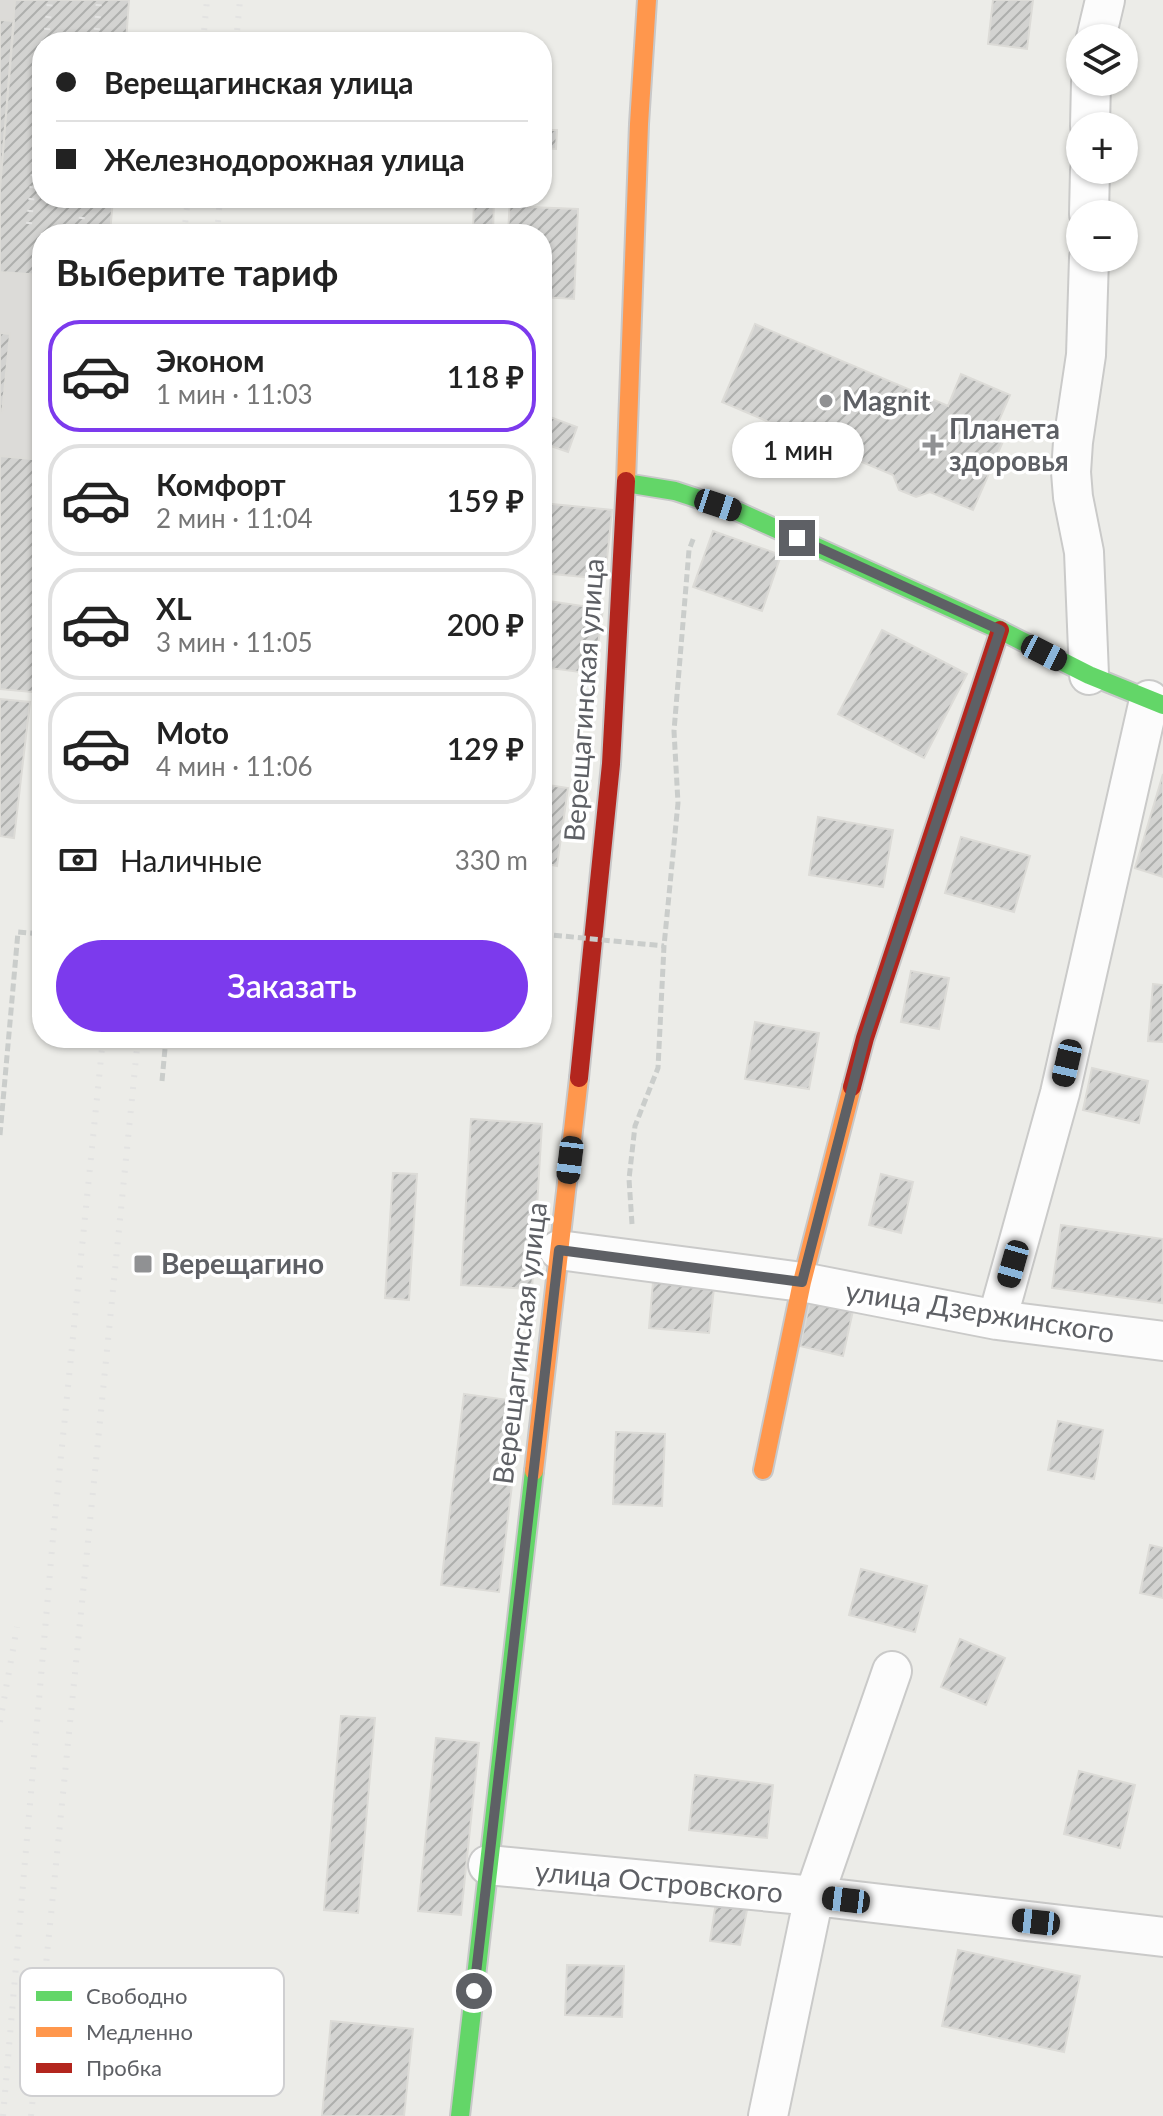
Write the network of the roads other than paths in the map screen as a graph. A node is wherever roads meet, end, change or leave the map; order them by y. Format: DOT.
graph roads {
  1 [pos="647,0"];
  2 [pos="1105,0"];
  3 [pos="1099,24"];
  4 [pos="1089,272"];
  5 [pos="626,483"];
  6 [pos="1000,630"];
  7 [pos="1089,675"];
  8 [pos="1156,703"];
  9 [pos="559,1250"];
  10 [pos="802,1282"];
  11 [pos="997,1320"];
  12 [pos="1163,1341"];
  13 [pos="763,1470"];
  14 [pos="892,1671"];
  15 [pos="488,1865"];
  16 [pos="814,1896"];
  17 [pos="1163,1937"];
  18 [pos="460,2116"];
  19 [pos="768,2116"];
  1 -- 5 [label="main road, Верещагинская улица"];
  2 -- 3 [label="street"];
  4 -- 7 [label="street"];
  5 -- 6 [label="main road"];
  5 -- 9 [label="main road, Верещагинская улица"];
  6 -- 7 [label="main road"];
  6 -- 10 [label="main road"];
  7 -- 8 [label="main road"];
  8 -- 11 [label="street"];
  9 -- 10 [label="street, улица Дзержинского"];
  9 -- 15 [label="main road, Верещагинская улица"];
  10 -- 11 [label="street, улица Дзержинского"];
  10 -- 13 [label="main road"];
  11 -- 12 [label="street, улица Дзержинского"];
  14 -- 16 [label="street"];
  15 -- 16 [label="street, улица Островского"];
  15 -- 18 [label="main road, Верещагинская улица"];
  16 -- 17 [label="street, улица Островского"];
  16 -- 19 [label="street"];
}
